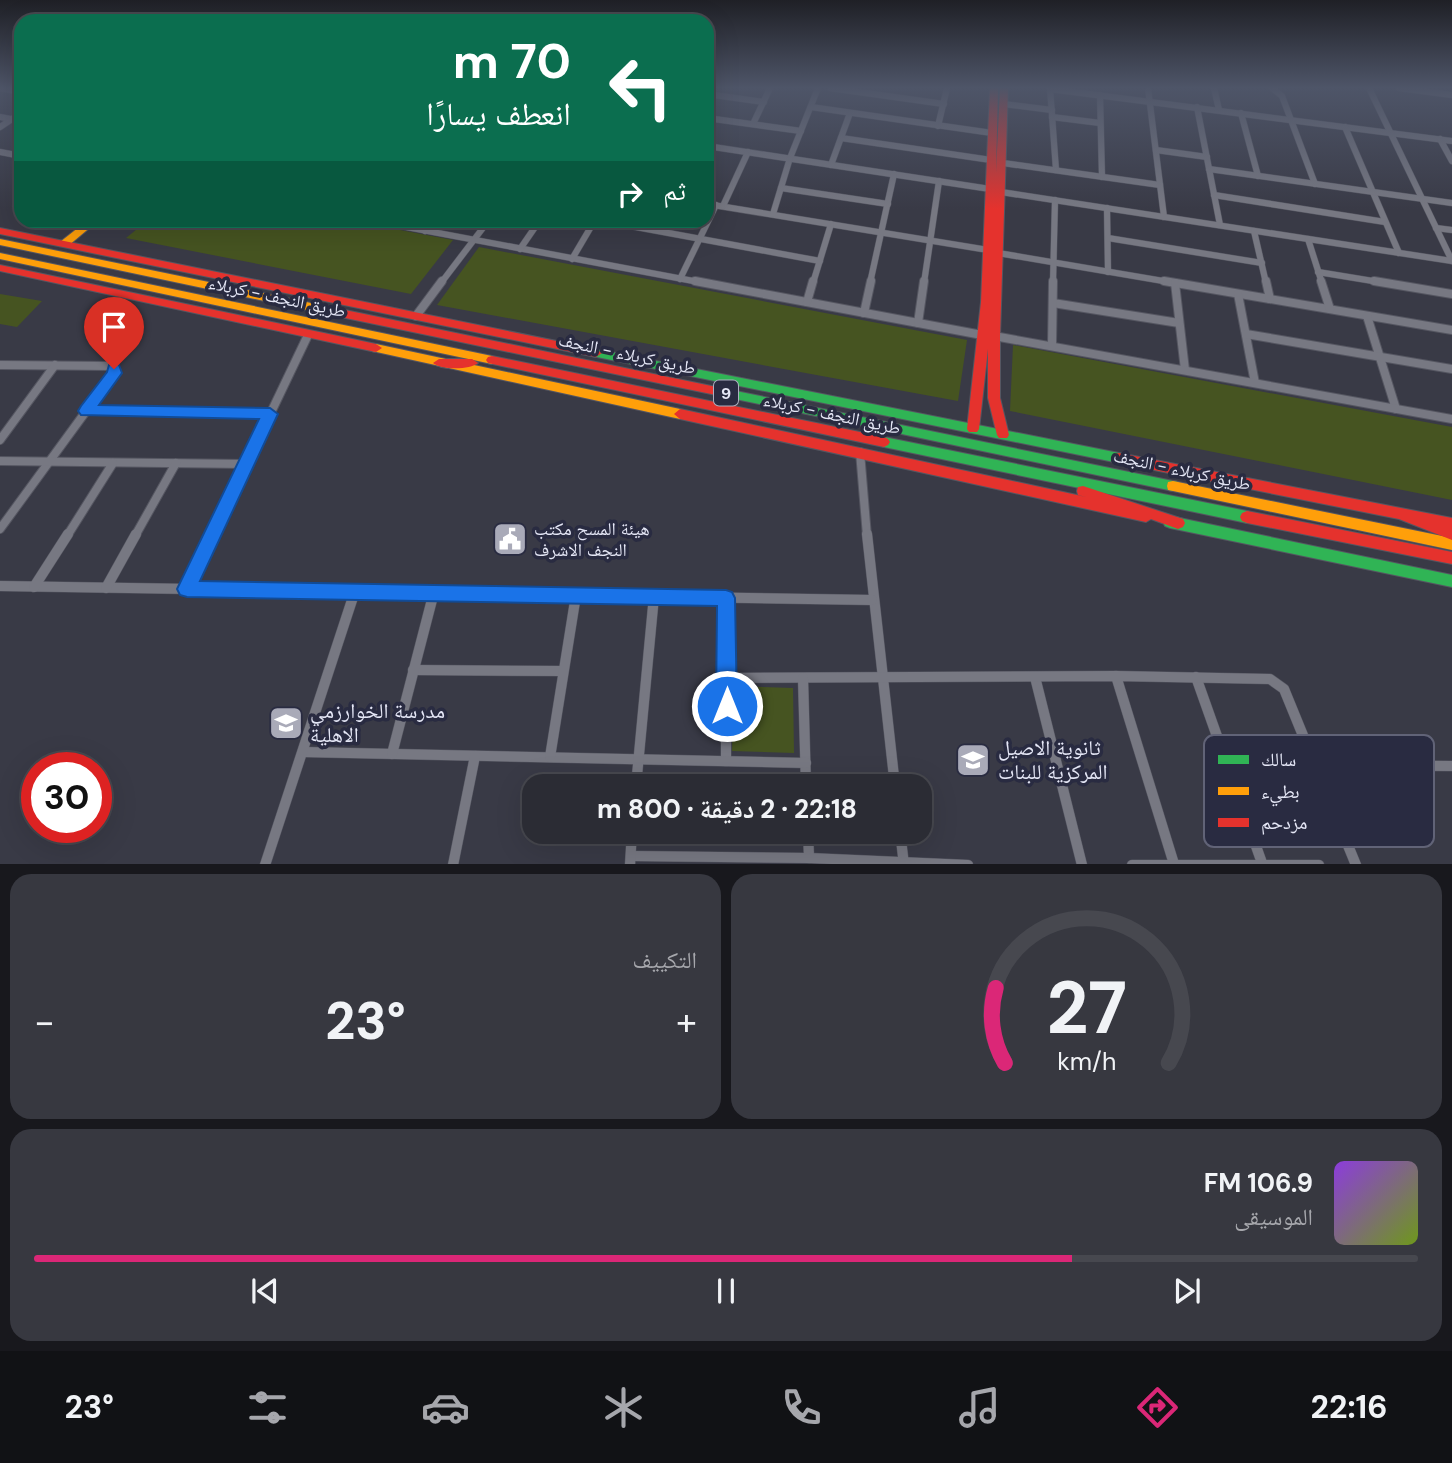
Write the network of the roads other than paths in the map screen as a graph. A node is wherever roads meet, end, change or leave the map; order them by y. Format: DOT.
graph roads {
  1 [pos="783,128"];
  2 [pos="844,128"];
  3 [pos="945,128"];
  4 [pos="995,128"];
  5 [pos="999,128"];
  6 [pos="1053,128"];
  7 [pos="1100,128"];
  8 [pos="1153,128"];
  9 [pos="1201,128"];
  10 [pos="1245,128"];
  11 [pos="1295,128"];
  12 [pos="1346,128"];
  13 [pos="1355,128"];
  14 [pos="1389,128"];
  15 [pos="801,131"];
  16 [pos="1391,133"];
  17 [pos="841,138"];
  18 [pos="1440,139"];
  19 [pos="1452,141"];
  20 [pos="996,146"];
  21 [pos="714,147"];
  22 [pos="1156,150"];
  23 [pos="748,152"];
  24 [pos="1207,157"];
  25 [pos="790,158"];
  26 [pos="1452,161"];
  27 [pos="831,165"];
  28 [pos="1209,169"];
  29 [pos="1056,170"];
  30 [pos="894,174"];
  31 [pos="1258,176"];
  32 [pos="1102,177"];
  33 [pos="939,181"];
  34 [pos="1315,184"];
  35 [pos="1160,185"];
  36 [pos="781,188"];
  37 [pos="995,190"];
  38 [pos="1373,192"];
  39 [pos="1214,195"];
  40 [pos="1422,199"];
  41 [pos="1055,200"];
  42 [pos="1452,203"];
  43 [pos="888,204"];
  44 [pos="714,205"];
  45 [pos="720,206"];
  46 [pos="1107,208"];
  47 [pos="773,214"];
  48 [pos="714,215"];
  49 [pos="1164,217"];
  50 [pos="1385,222"];
  51 [pos="831,224"];
  52 [pos="1220,225"];
  53 [pos="76,228"];
  54 [pos="83,228"];
  55 [pos="411,228"];
  56 [pos="427,228"];
  57 [pos="483,228"];
  58 [pos="534,228"];
  59 [pos="591,228"];
  60 [pos="639,228"];
  61 [pos="706,228"];
  62 [pos="1436,228"];
  63 [pos="1452,230"];
  64 [pos="0,231"];
  65 [pos="425,231"];
  66 [pos="1254,231"];
  67 [pos="882,232"];
  68 [pos="1108,238"];
  69 [pos="699,239"];
  70 [pos="1308,239"];
  71 [pos="474,240"];
  72 [pos="930,240"];
  73 [pos="0,242"];
  74 [pos="60,244"];
  75 [pos="520,249"];
  76 [pos="993,251"];
  77 [pos="1399,253"];
  78 [pos="0,256"];
  79 [pos="572,259"];
  80 [pos="820,261"];
  81 [pos="1054,263"];
  82 [pos="1262,263"];
  83 [pos="0,268"];
  84 [pos="1108,272"];
  85 [pos="1318,272"];
  86 [pos="680,279"];
  87 [pos="1175,283"];
  88 [pos="1238,294"];
  89 [pos="1452,294"];
  90 [pos="1270,299"];
  91 [pos="807,302"];
  92 [pos="1054,303"];
  93 [pos="1330,309"];
  94 [pos="864,313"];
  95 [pos="416,316"];
  96 [pos="1367,316"];
  97 [pos="918,323"];
  98 [pos="1179,323"];
  99 [pos="1452,330"];
  100 [pos="1246,334"];
  101 [pos="308,335"];
  102 [pos="988,335"];
  103 [pos="1052,346"];
  104 [pos="1380,357"];
  105 [pos="439,363"];
  106 [pos="506,363"];
  107 [pos="0,365"];
  108 [pos="55,365"];
  109 [pos="1452,369"];
  110 [pos="1185,370"];
  111 [pos="1255,383"];
  112 [pos="978,398"];
  113 [pos="994,398"];
  114 [pos="1396,409"];
  115 [pos="86,411"];
  116 [pos="270,414"];
  117 [pos="1452,419"];
  118 [pos="973,429"];
  119 [pos="1003,435"];
  120 [pos="0,440"];
  121 [pos="860,452"];
  122 [pos="0,461"];
  123 [pos="48,462"];
  124 [pos="113,463"];
  125 [pos="176,463"];
  126 [pos="246,464"];
  127 [pos="1028,473"];
  128 [pos="1396,512"];
  129 [pos="4,516"];
  130 [pos="1178,523"];
  131 [pos="1452,524"];
  132 [pos="0,529"];
  133 [pos="1452,534"];
  134 [pos="1452,544"];
  135 [pos="1452,558"];
  136 [pos="1452,581"];
  137 [pos="0,586"];
  138 [pos="34,587"];
  139 [pos="106,588"];
  140 [pos="187,589"];
  141 [pos="355,591"];
  142 [pos="434,592"];
  143 [pos="576,595"];
  144 [pos="654,596"];
  145 [pos="726,598"];
  146 [pos="872,600"];
  147 [pos="413,670"];
  148 [pos="563,671"];
  149 [pos="1116,676"];
  150 [pos="1035,677"];
  151 [pos="1196,677"];
  152 [pos="727,678"];
  153 [pos="803,678"];
  154 [pos="882,678"];
  155 [pos="1217,735"];
  156 [pos="1303,735"];
  157 [pos="303,752"];
  158 [pos="392,754"];
  159 [pos="475,756"];
  160 [pos="550,757"];
  161 [pos="638,758"];
  162 [pos="726,761"];
  163 [pos="806,763"];
  164 [pos="1434,766"];
  165 [pos="1452,766"];
  166 [pos="637,774"];
  167 [pos="806,774"];
  168 [pos="894,774"];
  169 [pos="808,844"];
  170 [pos="902,844"];
  171 [pos="1349,847"];
  172 [pos="809,858"];
  173 [pos="630,860"];
  174 [pos="726,860"];
  175 [pos="1262,863"];
  176 [pos="265,864"];
  177 [pos="453,864"];
  178 [pos="904,864"];
  179 [pos="968,864"];
  180 [pos="1082,864"];
  181 [pos="1132,864"];
  182 [pos="1174,864"];
  183 [pos="1185,864"];
  184 [pos="1310,864"];
  185 [pos="1319,864"];
  186 [pos="1356,864"];
  1 -- 15 [label="street"];
  2 -- 17 [label="street"];
  3 -- 20 [label="street"];
  4 -- 20 [label="main road"];
  5 -- 20 [label="main road"];
  6 -- 29 [label="street"];
  7 -- 32 [label="street"];
  8 -- 22 [label="street"];
  9 -- 24 [label="street"];
  10 -- 31 [label="street"];
  11 -- 34 [label="street"];
  12 -- 38 [label="street"];
  13 -- 16 [label="street"];
  14 -- 16 [label="street"];
  15 -- 25 [label="street"];
  16 -- 18 [label="street"];
  16 -- 40 [label="street"];
  17 -- 20 [label="street"];
  17 -- 27 [label="street"];
  18 -- 19 [label="street"];
  18 -- 26 [label="street"];
  20 -- 29 [label="street"];
  20 -- 37 [label="main road"];
  21 -- 23 [label="street"];
  22 -- 24 [label="street"];
  22 -- 35 [label="street"];
  23 -- 25 [label="street"];
  23 -- 45 [label="street"];
  24 -- 28 [label="street"];
  25 -- 27 [label="street"];
  25 -- 36 [label="street"];
  27 -- 30 [label="street"];
  28 -- 31 [label="street"];
  28 -- 39 [label="street"];
  29 -- 32 [label="street"];
  30 -- 33 [label="street"];
  30 -- 43 [label="street"];
  31 -- 34 [label="street"];
  32 -- 35 [label="street"];
  33 -- 37 [label="street"];
  33 -- 72 [label="street"];
  34 -- 38 [label="street"];
  35 -- 49 [label="street"];
  36 -- 43 [label="street"];
  36 -- 47 [label="street"];
  37 -- 41 [label="street"];
  37 -- 76 [label="main road"];
  38 -- 40 [label="street"];
  38 -- 50 [label="street"];
  39 -- 50 [label="street"];
  39 -- 52 [label="street"];
  40 -- 42 [label="street"];
  40 -- 62 [label="street"];
  41 -- 46 [label="street"];
  41 -- 81 [label="street"];
  43 -- 67 [label="street"];
  44 -- 45 [label="street"];
  45 -- 47 [label="street"];
  45 -- 48 [label="street"];
  46 -- 49 [label="street"];
  46 -- 68 [label="street"];
  47 -- 51 [label="street"];
  49 -- 52 [label="street"];
  50 -- 77 [label="street"];
  51 -- 67 [label="street"];
  51 -- 80 [label="street"];
  52 -- 66 [label="street"];
  53 -- 74 [label="main road"];
  54 -- 74 [label="main road"];
  55 -- 65 [label="street"];
  56 -- 65 [label="street"];
  57 -- 71 [label="street"];
  58 -- 75 [label="street"];
  59 -- 79 [label="street"];
  60 -- 69 [label="street"];
  61 -- 69 [label="street"];
  62 -- 63 [label="street"];
  62 -- 77 [label="street"];
  64 -- 74 [label="main road"];
  65 -- 71 [label="street"];
  66 -- 70 [label="street"];
  66 -- 82 [label="street"];
  67 -- 72 [label="street"];
  67 -- 94 [label="street"];
  68 -- 82 [label="street"];
  68 -- 84 [label="street"];
  69 -- 80 [label="street"];
  69 -- 86 [label="street"];
  70 -- 77 [label="street"];
  70 -- 85 [label="street"];
  71 -- 75 [label="street"];
  71 -- 95 [label="street"];
  72 -- 76 [label="street"];
  72 -- 97 [label="street"];
  73 -- 134 [label="main road, طريق کربلاء - النجف / 9"];
  74 -- 95 [label="main road"];
  75 -- 79 [label="street"];
  76 -- 81 [label="street"];
  76 -- 102 [label="main road"];
  78 -- 106 [label="main road, طريق النجف - کربلاء / 9"];
  79 -- 86 [label="street"];
  80 -- 91 [label="street"];
  81 -- 84 [label="street"];
  81 -- 92 [label="street"];
  82 -- 90 [label="street"];
  83 -- 101 [label="main road"];
  84 -- 87 [label="street"];
  85 -- 89 [label="street"];
  85 -- 93 [label="street"];
  86 -- 91 [label="street"];
  87 -- 88 [label="street"];
  87 -- 98 [label="street"];
  88 -- 90 [label="street"];
  88 -- 100 [label="street"];
  90 -- 93 [label="street"];
  91 -- 94 [label="street"];
  92 -- 98 [label="street"];
  92 -- 103 [label="street"];
  93 -- 96 [label="street"];
  94 -- 97 [label="street"];
  95 -- 118 [label="main road"];
  96 -- 99 [label="street"];
  96 -- 104 [label="street"];
  97 -- 102 [label="street"];
  98 -- 110 [label="street"];
  100 -- 104 [label="street"];
  100 -- 111 [label="street"];
  101 -- 105 [label="main road"];
  101 -- 116 [label="street"];
  102 -- 103 [label="street"];
  102 -- 112 [label="main road"];
  102 -- 113 [label="main road"];
  103 -- 110 [label="street"];
  104 -- 109 [label="street"];
  104 -- 114 [label="street"];
  105 -- 106 [label="main road"];
  105 -- 121 [label="main road"];
  106 -- 127 [label="main road, طريق النجف - کربلاء / 9"];
  107 -- 108 [label="street"];
  108 -- 115 [label="street"];
  108 -- 120 [label="street"];
  110 -- 111 [label="street"];
  111 -- 114 [label="street"];
  112 -- 113 [label="main road"];
  112 -- 118 [label="main road"];
  113 -- 119 [label="main road"];
  114 -- 117 [label="street"];
  115 -- 116 [label="street"];
  115 -- 123 [label="street"];
  116 -- 126 [label="street"];
  118 -- 119 [label="main road"];
  119 -- 128 [label="main road"];
  121 -- 130 [label="main road"];
  121 -- 146 [label="street"];
  122 -- 123 [label="street"];
  123 -- 124 [label="street"];
  123 -- 129 [label="street"];
  124 -- 125 [label="street"];
  124 -- 138 [label="street"];
  125 -- 126 [label="street"];
  125 -- 139 [label="street"];
  126 -- 140 [label="street"];
  127 -- 130 [label="main road"];
  127 -- 135 [label="main road, طريق النجف - کربلاء / 9"];
  128 -- 131 [label="main road"];
  128 -- 133 [label="main road"];
  129 -- 132 [label="street"];
  130 -- 136 [label="main road"];
  137 -- 138 [label="street"];
  138 -- 139 [label="street"];
  139 -- 140 [label="street"];
  140 -- 141 [label="street"];
  141 -- 142 [label="street"];
  141 -- 157 [label="street"];
  142 -- 143 [label="street"];
  142 -- 147 [label="street"];
  143 -- 144 [label="street"];
  143 -- 148 [label="street"];
  144 -- 145 [label="street"];
  144 -- 161 [label="street"];
  145 -- 146 [label="street"];
  145 -- 152 [label="street"];
  146 -- 154 [label="street"];
  147 -- 148 [label="street"];
  147 -- 158 [label="street"];
  148 -- 160 [label="street"];
  149 -- 150 [label="street"];
  149 -- 151 [label="street"];
  149 -- 182 [label="street"];
  150 -- 154 [label="street"];
  150 -- 180 [label="street"];
  151 -- 155 [label="street"];
  151 -- 156 [label="street"];
  152 -- 153 [label="street"];
  152 -- 162 [label="street"];
  153 -- 154 [label="street"];
  153 -- 163 [label="street"];
  154 -- 168 [label="street"];
  157 -- 158 [label="street"];
  157 -- 176 [label="street"];
  158 -- 159 [label="street"];
  159 -- 160 [label="street"];
  159 -- 177 [label="street"];
  160 -- 161 [label="street"];
  161 -- 162 [label="street"];
  161 -- 166 [label="street"];
  162 -- 163 [label="street"];
  163 -- 167 [label="street"];
  164 -- 165 [label="street"];
  169 -- 172 [label="street"];
  170 -- 178 [label="street"];
  171 -- 186 [label="street"];
  172 -- 174 [label="street"];
  172 -- 178 [label="street"];
  173 -- 174 [label="street"];
  175 -- 183 [label="street"];
  175 -- 184 [label="street"];
  178 -- 179 [label="street"];
  181 -- 182 [label="street"];
  182 -- 183 [label="street"];
  184 -- 185 [label="street"];
}
